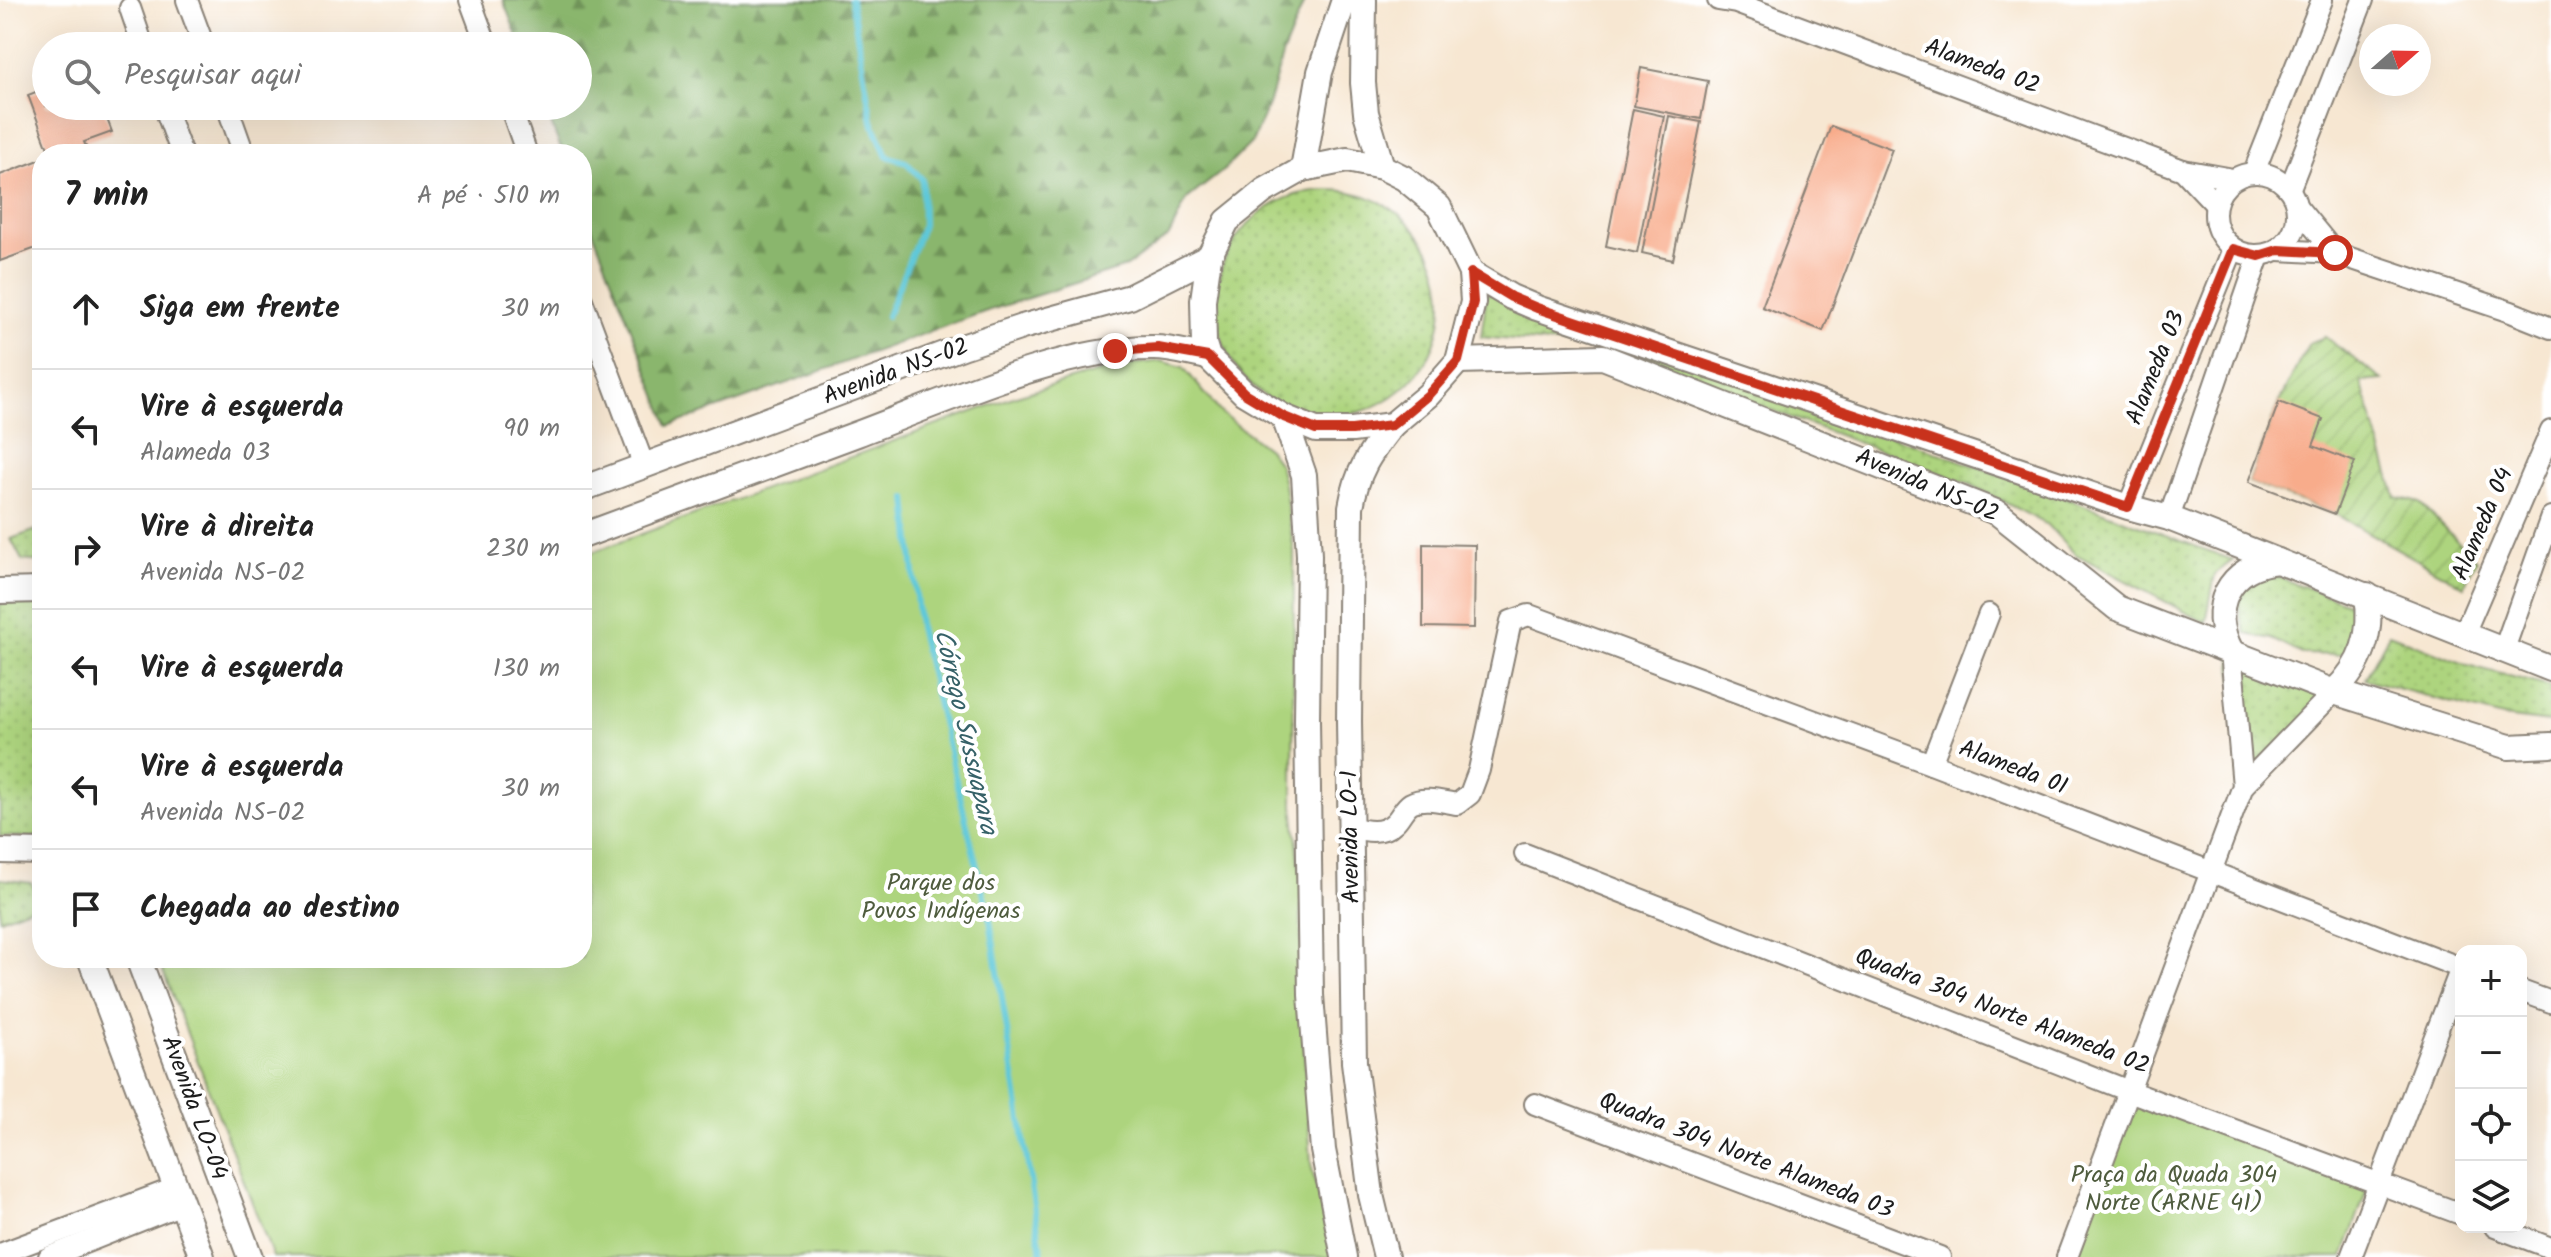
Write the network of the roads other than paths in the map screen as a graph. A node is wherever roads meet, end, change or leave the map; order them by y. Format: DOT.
graph roads {
  1 [pos="187,0"];
  2 [pos="470,0"];
  3 [pos="1344,0"];
  4 [pos="1364,0"];
  5 [pos="1718,0"];
  6 [pos="2322,0"];
  7 [pos="2363,0"];
  8 [pos="130,8"];
  9 [pos="138,32"];
  10 [pos="199,32"];
  11 [pos="482,32"];
  12 [pos="169,120"];
  13 [pos="232,120"];
  14 [pos="515,120"];
  15 [pos="178,144"];
  16 [pos="240,144"];
  17 [pos="523,144"];
  18 [pos="1382,167"];
  19 [pos="1303,169"];
  20 [pos="2183,170"];
  21 [pos="2254,172"];
  22 [pos="2233,179"];
  23 [pos="2290,188"];
  24 [pos="2215,204"];
  25 [pos="2298,208"];
  26 [pos="2233,249"];
  27 [pos="2268,253"];
  28 [pos="2335,253"];
  29 [pos="1209,257"];
  30 [pos="1471,273"];
  31 [pos="2511,312"];
  32 [pos="2551,313"];
  33 [pos="592,327"];
  34 [pos="2551,328"];
  35 [pos="1208,357"];
  36 [pos="1458,361"];
  37 [pos="1284,417"];
  38 [pos="1392,425"];
  39 [pos="2551,431"];
  40 [pos="644,466"];
  41 [pos="592,485"];
  42 [pos="2128,507"];
  43 [pos="2551,517"];
  44 [pos="2169,518"];
  45 [pos="592,532"];
  46 [pos="2278,561"];
  47 [pos="6,585"];
  48 [pos="32,589"];
  49 [pos="2367,595"];
  50 [pos="1989,614"];
  51 [pos="2463,636"];
  52 [pos="2231,651"];
  53 [pos="2503,652"];
  54 [pos="2551,669"];
  55 [pos="2334,692"];
  56 [pos="2551,745"];
  57 [pos="1931,764"];
  58 [pos="2243,786"];
  59 [pos="1350,827"];
  60 [pos="0,851"];
  61 [pos="32,854"];
  62 [pos="1525,854"];
  63 [pos="2211,872"];
  64 [pos="2455,966"];
  65 [pos="94,968"];
  66 [pos="142,968"];
  67 [pos="2455,984"];
  68 [pos="2527,993"];
  69 [pos="2551,1002"];
  70 [pos="2129,1091"];
  71 [pos="1535,1104"];
  72 [pos="2379,1184"];
  73 [pos="178,1196"];
  74 [pos="2455,1212"];
  75 [pos="2511,1233"];
  76 [pos="2551,1248"];
  77 [pos="0,1254"];
  78 [pos="49,1257"];
  79 [pos="202,1257"];
  80 [pos="250,1257"];
  81 [pos="1344,1257"];
  82 [pos="1386,1257"];
  83 [pos="1940,1257"];
  84 [pos="2067,1257"];
  85 [pos="2351,1257"];
  1 -- 10 [label="street"];
  2 -- 11 [label="street"];
  3 -- 19 [label="street"];
  4 -- 18 [label="street"];
  5 -- 20 [label="street, Alameda 02"];
  6 -- 21 [label="street"];
  7 -- 23 [label="street"];
  8 -- 9 [label="street"];
  12 -- 15 [label="street"];
  13 -- 16 [label="street"];
  14 -- 17 [label="street"];
  18 -- 19 [label="street"];
  18 -- 30 [label="street"];
  19 -- 29 [label="street"];
  20 -- 22 [label="street"];
  20 -- 24 [label="street, Alameda 02"];
  21 -- 22 [label="street"];
  21 -- 23 [label="street"];
  22 -- 24 [label="street"];
  23 -- 25 [label="street"];
  24 -- 26 [label="street"];
  25 -- 27 [label="street"];
  25 -- 28 [label="street"];
  26 -- 27 [label="street"];
  26 -- 42 [label="street, Alameda 03"];
  27 -- 28 [label="street"];
  27 -- 44 [label="street"];
  28 -- 31 [label="street"];
  29 -- 35 [label="street"];
  29 -- 40 [label="street, Avenida NS-02"];
  30 -- 36 [label="street"];
  30 -- 42 [label="street, Avenida NS-02"];
  31 -- 32 [label="street"];
  31 -- 34 [label="street"];
  33 -- 40 [label="street"];
  35 -- 37 [label="street"];
  35 -- 45 [label="street, Avenida NS-02"];
  36 -- 38 [label="street"];
  36 -- 52 [label="street, Avenida NS-02"];
  37 -- 38 [label="street"];
  37 -- 81 [label="street, Avenida LO-1"];
  38 -- 59 [label="street, Avenida LO-1"];
  39 -- 51 [label="street, Alameda 04"];
  40 -- 41 [label="street, Avenida NS-02"];
  42 -- 44 [label="street, Avenida NS-02"];
  43 -- 53 [label="street"];
  44 -- 46 [label="street, Avenida NS-02"];
  46 -- 49 [label="street, Avenida NS-02"];
  46 -- 52 [label="street"];
  47 -- 48 [label="street"];
  49 -- 51 [label="street, Avenida NS-02"];
  49 -- 55 [label="street"];
  50 -- 57 [label="street"];
  51 -- 53 [label="street, Avenida NS-02"];
  52 -- 55 [label="street, Avenida NS-02"];
  52 -- 58 [label="street"];
  53 -- 54 [label="street, Avenida NS-02"];
  55 -- 56 [label="street, Avenida NS-02"];
  55 -- 58 [label="street"];
  57 -- 59 [label="street, Alameda 01"];
  57 -- 63 [label="street, Alameda 01"];
  58 -- 63 [label="street"];
  59 -- 82 [label="street, Avenida LO-1"];
  60 -- 61 [label="street"];
  62 -- 70 [label="street, Quadra 304 Norte Alameda 02"];
  63 -- 64 [label="street, Alameda 01"];
  63 -- 70 [label="street"];
  65 -- 73 [label="street, Avenida LO-04"];
  66 -- 80 [label="street, Avenida LO-04"];
  67 -- 72 [label="street"];
  68 -- 69 [label="street"];
  70 -- 72 [label="street, Quadra 304 Norte Alameda 02"];
  70 -- 84 [label="street"];
  71 -- 83 [label="street, Quadra 304 Norte Alameda 03"];
  72 -- 74 [label="street, Quadra 304 Norte Alameda 02"];
  72 -- 85 [label="street"];
  73 -- 77 [label="street"];
  73 -- 78 [label="street"];
  73 -- 79 [label="street, Avenida LO-04"];
  75 -- 76 [label="street"];
}
